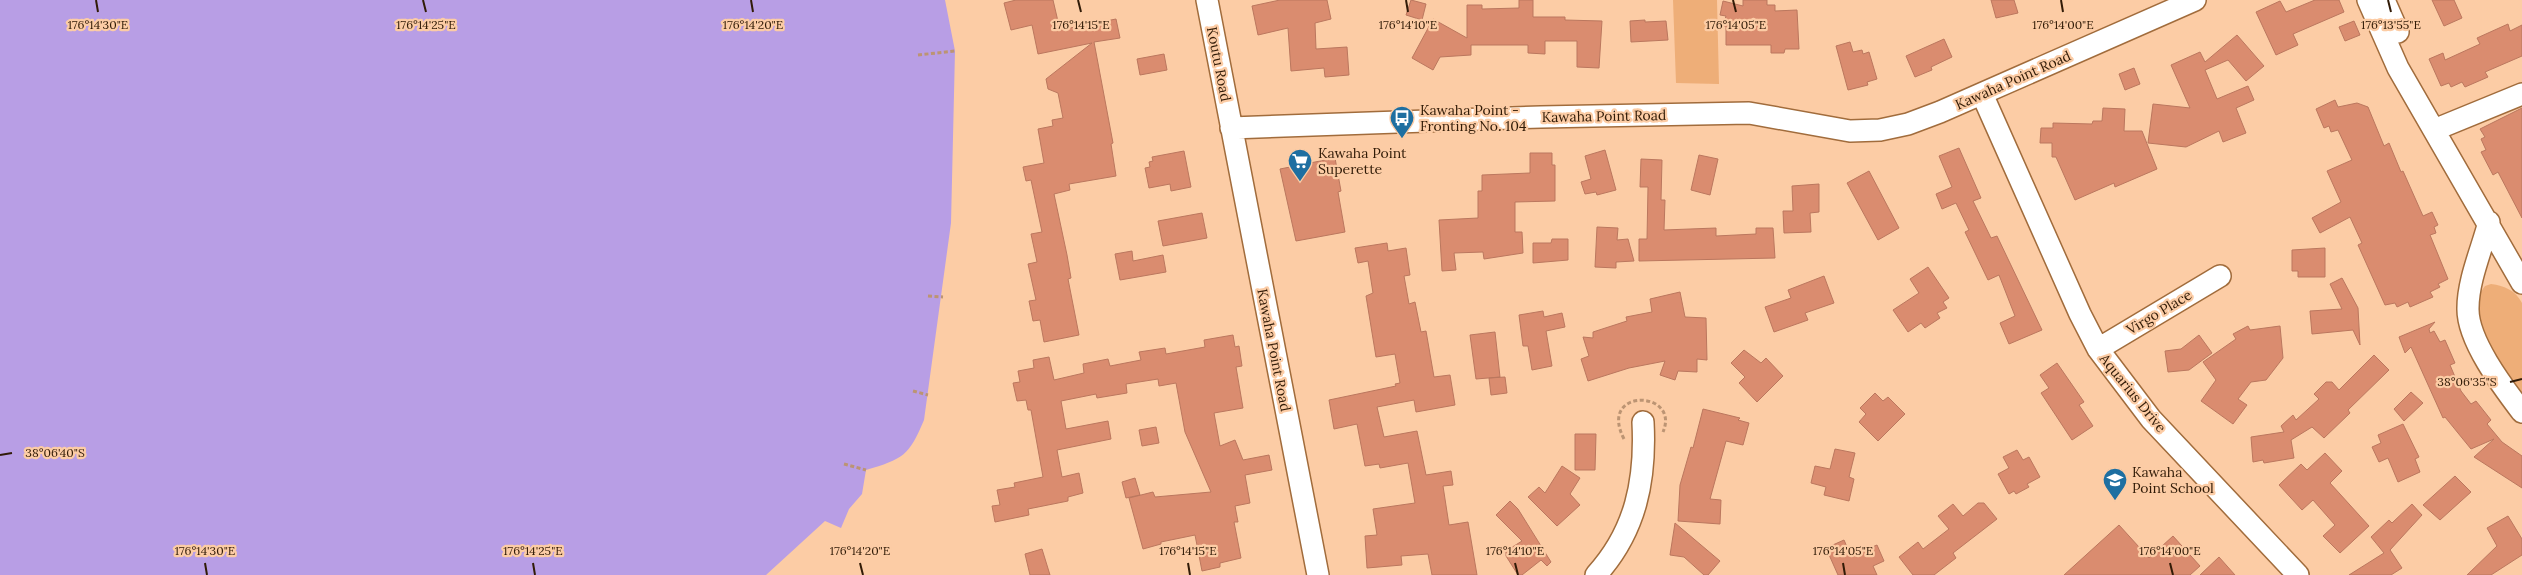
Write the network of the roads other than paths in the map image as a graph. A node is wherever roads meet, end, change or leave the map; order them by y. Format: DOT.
graph roads {
  1 [pos="1206,0"];
  2 [pos="2195,0"];
  3 [pos="2368,0"];
  4 [pos="2384,0"];
  5 [pos="1982,94"];
  6 [pos="2522,94"];
  7 [pos="1231,128"];
  8 [pos="2434,130"];
  9 [pos="2489,222"];
  10 [pos="2220,276"];
  11 [pos="2522,283"];
  12 [pos="2098,349"];
  13 [pos="2522,412"];
  14 [pos="1643,422"];
  15 [pos="1318,575"];
  16 [pos="1596,575"];
  17 [pos="2298,575"];
  1 -- 7 [label="street, Koutu Road"];
  2 -- 5 [label="street, Kawaha Point Road"];
  3 -- 8 [label="street"];
  4 -- 8 [label="street"];
  5 -- 7 [label="street, Kawaha Point Road"];
  5 -- 12 [label="street, Aquarius Drive"];
  6 -- 8 [label="street"];
  7 -- 15 [label="street, Kawaha Point Road"];
  8 -- 9 [label="street"];
  9 -- 11 [label="street"];
  9 -- 13 [label="street"];
  10 -- 12 [label="street, Virgo Place"];
  12 -- 17 [label="street, Aquarius Drive"];
  14 -- 16 [label="street"];
}
